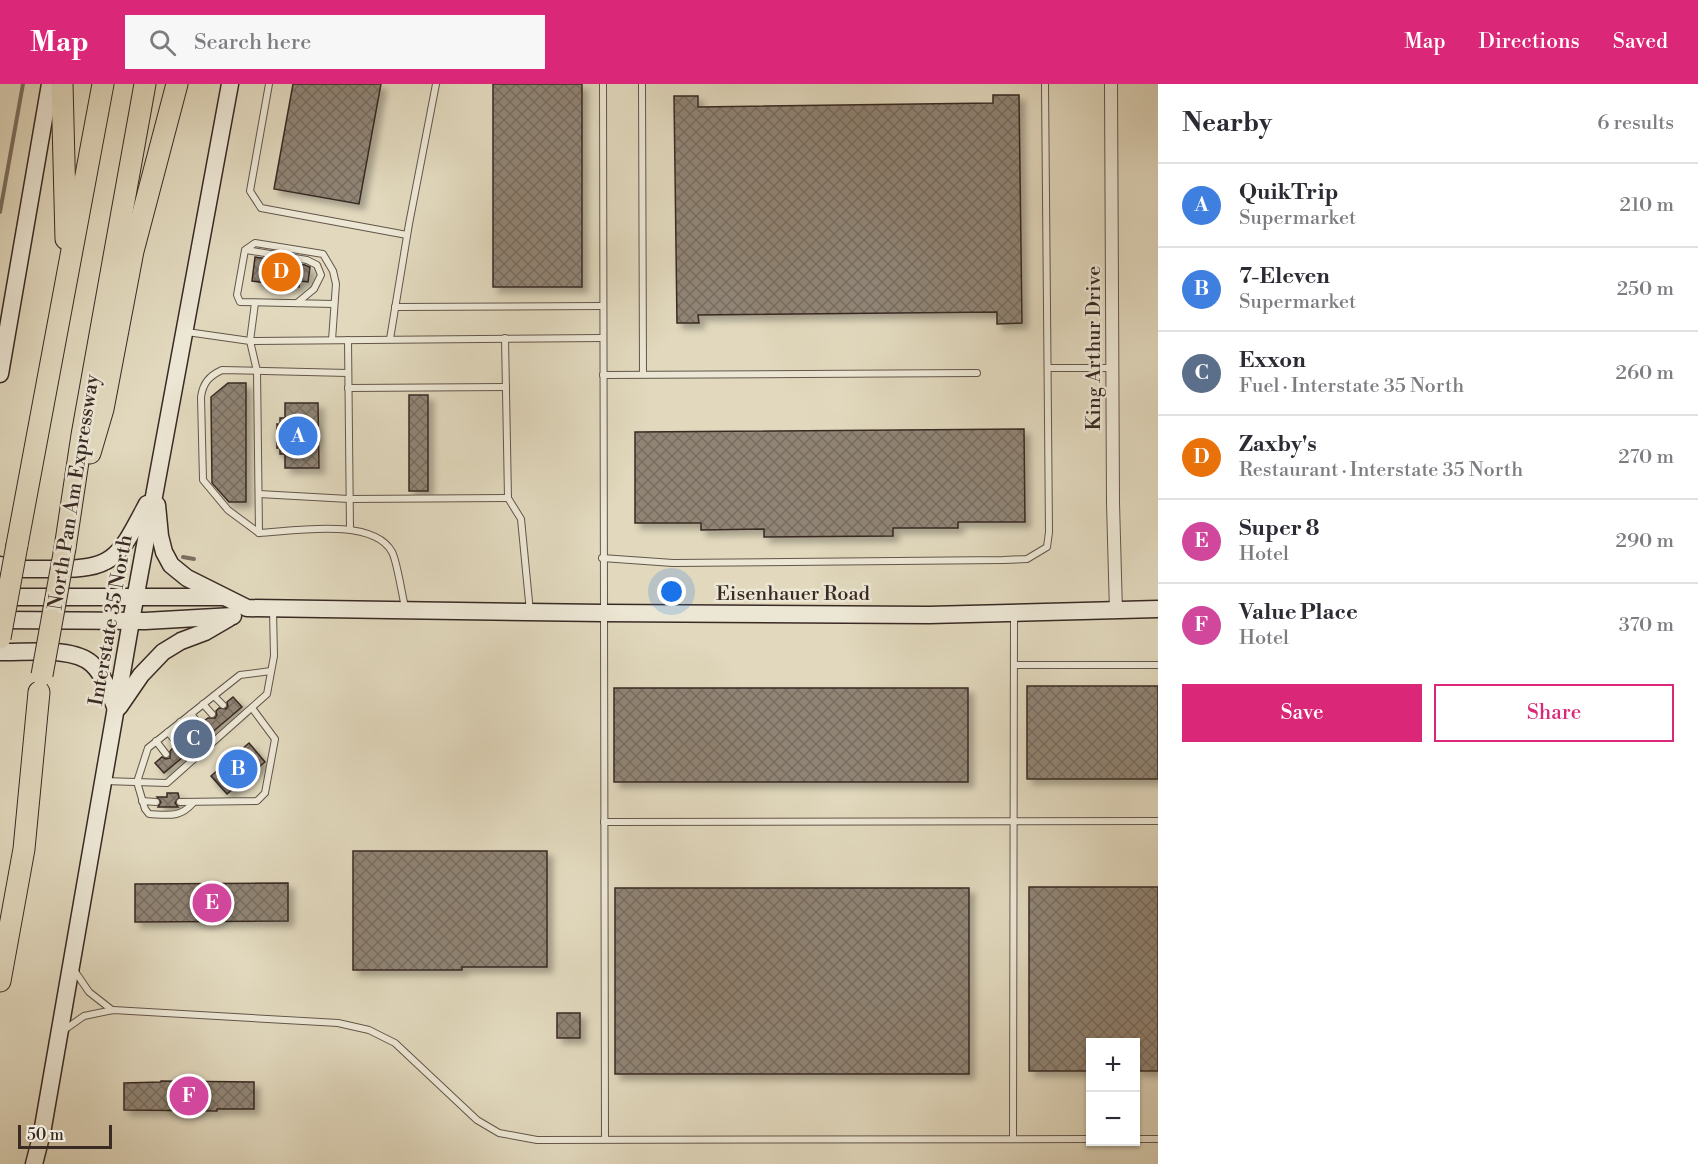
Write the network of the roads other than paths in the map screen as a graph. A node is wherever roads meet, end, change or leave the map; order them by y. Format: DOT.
graph roads {
  1 [pos="50,84"];
  2 [pos="62,84"];
  3 [pos="103,84"];
  4 [pos="145,84"];
  5 [pos="177,84"];
  6 [pos="230,84"];
  7 [pos="269,84"];
  8 [pos="436,84"];
  9 [pos="603,84"];
  10 [pos="642,84"];
  11 [pos="1045,84"];
  12 [pos="1111,84"];
  13 [pos="407,235"];
  14 [pos="245,250"];
  15 [pos="66,285"];
  16 [pos="255,303"];
  17 [pos="296,303"];
  18 [pos="334,304"];
  19 [pos="603,306"];
  20 [pos="395,307"];
  21 [pos="184,331"];
  22 [pos="506,338"];
  23 [pos="603,338"];
  24 [pos="390,339"];
  25 [pos="250,340"];
  26 [pos="333,340"];
  27 [pos="348,340"];
  28 [pos="1048,368"];
  29 [pos="1113,368"];
  30 [pos="257,371"];
  31 [pos="348,373"];
  32 [pos="976,373"];
  33 [pos="0,374"];
  34 [pos="643,374"];
  35 [pos="603,375"];
  36 [pos="506,387"];
  37 [pos="348,388"];
  38 [pos="154,490"];
  39 [pos="260,494"];
  40 [pos="508,498"];
  41 [pos="349,499"];
  42 [pos="350,529"];
  43 [pos="259,533"];
  44 [pos="66,539"];
  45 [pos="602,558"];
  46 [pos="0,565"];
  47 [pos="0,597"];
  48 [pos="135,597"];
  49 [pos="226,597"];
  50 [pos="273,608"];
  51 [pos="1158,609"];
  52 [pos="406,611"];
  53 [pos="1116,611"];
  54 [pos="240,612"];
  55 [pos="530,612"];
  56 [pos="603,613"];
  57 [pos="1014,613"];
  58 [pos="0,620"];
  59 [pos="130,621"];
  60 [pos="0,638"];
  61 [pos="0,652"];
  62 [pos="1014,665"];
  63 [pos="1158,665"];
  64 [pos="271,671"];
  65 [pos="40,683"];
  66 [pos="214,696"];
  67 [pos="203,704"];
  68 [pos="223,705"];
  69 [pos="252,708"];
  70 [pos="116,710"];
  71 [pos="191,714"];
  72 [pos="212,714"];
  73 [pos="180,722"];
  74 [pos="200,724"];
  75 [pos="220,725"];
  76 [pos="225,731"];
  77 [pos="168,732"];
  78 [pos="190,734"];
  79 [pos="209,735"];
  80 [pos="156,741"];
  81 [pos="214,741"];
  82 [pos="178,744"];
  83 [pos="198,744"];
  84 [pos="204,750"];
  85 [pos="166,754"];
  86 [pos="186,755"];
  87 [pos="191,761"];
  88 [pos="175,765"];
  89 [pos="180,771"];
  90 [pos="104,781"];
  91 [pos="138,782"];
  92 [pos="142,801"];
  93 [pos="156,802"];
  94 [pos="180,802"];
  95 [pos="194,803"];
  96 [pos="1013,821"];
  97 [pos="1158,821"];
  98 [pos="604,822"];
  99 [pos="0,901"];
  100 [pos="71,965"];
  101 [pos="0,981"];
  102 [pos="113,1010"];
  103 [pos="59,1034"];
  104 [pos="1086,1139"];
  105 [pos="1140,1139"];
  106 [pos="1158,1139"];
  107 [pos="604,1140"];
  108 [pos="1013,1140"];
  109 [pos="34,1164"];
  1 -- 33 [label="main road"];
  2 -- 15 [label="highway"];
  3 -- 15 [label="highway"];
  4 -- 44 [label="highway, North Pan Am Expressway"];
  5 -- 44 [label="highway"];
  6 -- 21 [label="main road, Interstate 35 North"];
  7 -- 13 [label="lane"];
  8 -- 13 [label="lane"];
  9 -- 19 [label="lane"];
  10 -- 34 [label="lane"];
  11 -- 28 [label="lane"];
  12 -- 29 [label="street, King Arthur Drive"];
  13 -- 20 [label="lane"];
  14 -- 16 [label="lane"];
  14 -- 17 [label="lane"];
  14 -- 18 [label="lane"];
  15 -- 60 [label="highway, bridge"];
  16 -- 17 [label="lane"];
  16 -- 25 [label="lane"];
  17 -- 18 [label="lane"];
  18 -- 26 [label="lane"];
  19 -- 20 [label="lane"];
  19 -- 23 [label="lane"];
  20 -- 24 [label="lane"];
  21 -- 25 [label="lane"];
  21 -- 38 [label="main road, Interstate 35 North"];
  22 -- 23 [label="lane"];
  22 -- 24 [label="lane"];
  22 -- 36 [label="lane"];
  23 -- 35 [label="lane"];
  24 -- 27 [label="lane"];
  25 -- 26 [label="lane"];
  25 -- 30 [label="lane"];
  26 -- 27 [label="lane"];
  27 -- 31 [label="lane"];
  28 -- 29 [label="lane"];
  28 -- 45 [label="lane"];
  29 -- 53 [label="street, King Arthur Drive"];
  30 -- 31 [label="lane"];
  30 -- 39 [label="lane"];
  30 -- 43 [label="lane"];
  31 -- 37 [label="lane"];
  32 -- 34 [label="lane"];
  34 -- 35 [label="lane"];
  35 -- 45 [label="lane"];
  36 -- 37 [label="lane"];
  36 -- 40 [label="lane"];
  37 -- 41 [label="lane"];
  38 -- 46 [label="main road"];
  38 -- 48 [label="main road, Interstate 35 North"];
  38 -- 49 [label="main road"];
  39 -- 41 [label="lane"];
  39 -- 43 [label="lane"];
  40 -- 41 [label="lane"];
  40 -- 55 [label="lane"];
  41 -- 42 [label="lane"];
  42 -- 43 [label="lane"];
  42 -- 52 [label="lane"];
  44 -- 65 [label="highway, North Pan Am Expressway, bridge"];
  45 -- 56 [label="lane"];
  47 -- 48 [label="main road, Eisenhauer Road"];
  48 -- 49 [label="main road, Eisenhauer Road"];
  48 -- 59 [label="main road, Interstate 35 North"];
  49 -- 54 [label="main road, Eisenhauer Road"];
  50 -- 52 [label="main road, Eisenhauer Road"];
  50 -- 54 [label="main road, Eisenhauer Road"];
  50 -- 64 [label="lane"];
  51 -- 53 [label="main road, Eisenhauer Road"];
  52 -- 55 [label="main road, Eisenhauer Road"];
  53 -- 57 [label="main road, Eisenhauer Road"];
  54 -- 59 [label="main road, Eisenhauer Road"];
  54 -- 70 [label="main road"];
  55 -- 56 [label="main road, Eisenhauer Road"];
  56 -- 57 [label="main road, Eisenhauer Road"];
  56 -- 98 [label="lane"];
  57 -- 62 [label="lane"];
  58 -- 59 [label="main road, Eisenhauer Road"];
  59 -- 70 [label="main road, Interstate 35 North"];
  61 -- 70 [label="main road"];
  62 -- 63 [label="lane"];
  62 -- 96 [label="lane"];
  64 -- 66 [label="lane"];
  64 -- 69 [label="lane"];
  65 -- 99 [label="highway, North Pan Am Expressway"];
  65 -- 101 [label="highway"];
  66 -- 67 [label="lane"];
  66 -- 68 [label="lane"];
  67 -- 71 [label="lane"];
  67 -- 72 [label="lane"];
  69 -- 76 [label="lane"];
  69 -- 95 [label="lane"];
  70 -- 90 [label="main road, Interstate 35 North"];
  71 -- 73 [label="lane"];
  71 -- 74 [label="lane"];
  73 -- 77 [label="lane"];
  73 -- 78 [label="lane"];
  75 -- 76 [label="lane"];
  76 -- 81 [label="lane"];
  77 -- 80 [label="lane"];
  77 -- 82 [label="lane"];
  79 -- 81 [label="lane"];
  80 -- 85 [label="lane"];
  80 -- 91 [label="lane"];
  81 -- 84 [label="lane"];
  83 -- 84 [label="lane"];
  84 -- 87 [label="lane"];
  86 -- 87 [label="lane"];
  87 -- 89 [label="lane"];
  88 -- 89 [label="lane"];
  89 -- 91 [label="lane"];
  90 -- 91 [label="lane"];
  90 -- 100 [label="main road, Interstate 35 North"];
  91 -- 92 [label="lane"];
  92 -- 93 [label="lane"];
  92 -- 95 [label="lane"];
  94 -- 95 [label="lane"];
  96 -- 97 [label="lane"];
  96 -- 98 [label="lane"];
  96 -- 108 [label="lane"];
  98 -- 107 [label="lane"];
  100 -- 102 [label="lane"];
  100 -- 103 [label="main road, Interstate 35 North"];
  102 -- 103 [label="lane"];
  102 -- 107 [label="lane"];
  103 -- 109 [label="main road, Interstate 35 North"];
  104 -- 108 [label="lane"];
  105 -- 106 [label="lane"];
  107 -- 108 [label="lane"];
}
